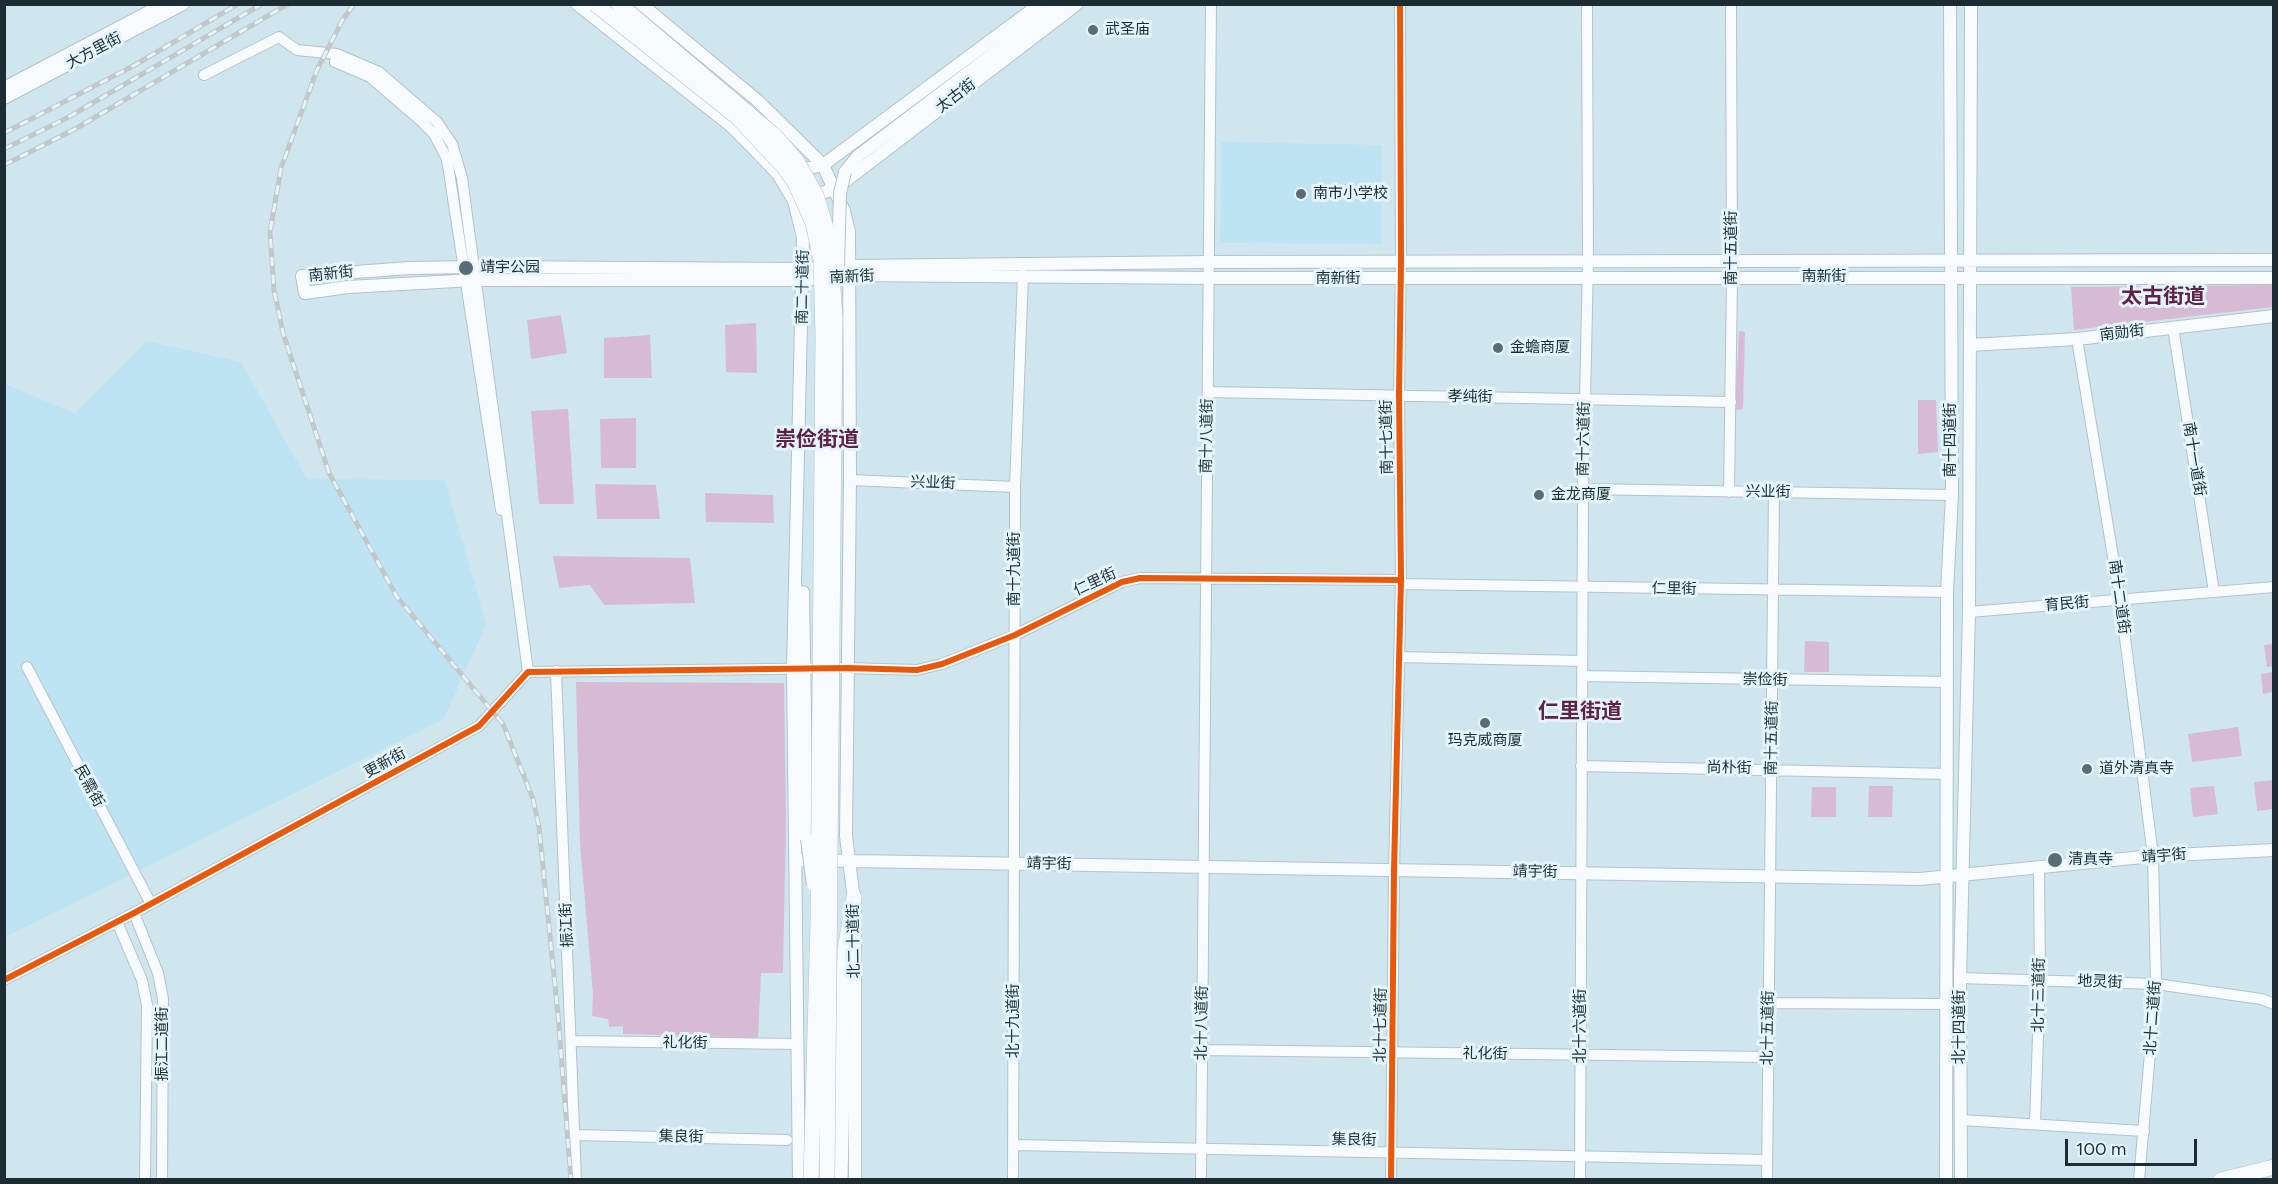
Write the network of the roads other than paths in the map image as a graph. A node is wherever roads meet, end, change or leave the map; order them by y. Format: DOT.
graph roads {
  1 [pos="164,4"];
  2 [pos="183,4"];
  3 [pos="577,4"];
  4 [pos="595,4"];
  5 [pos="619,4"];
  6 [pos="641,4"];
  7 [pos="1040,4"];
  8 [pos="1059,4"];
  9 [pos="1077,4"];
  10 [pos="1211,4"];
  11 [pos="1400,4"];
  12 [pos="1587,4"];
  13 [pos="1731,4"];
  14 [pos="1950,4"];
  15 [pos="1971,4"];
  16 [pos="204,75"];
  17 [pos="4,88"];
  18 [pos="4,98"];
  19 [pos="823,165"];
  20 [pos="778,174"];
  21 [pos="835,189"];
  22 [pos="794,201"];
  23 [pos="1950,260"];
  24 [pos="1970,260"];
  25 [pos="2274,260"];
  26 [pos="1209,262"];
  27 [pos="1401,262"];
  28 [pos="1732,262"];
  29 [pos="1587,263"];
  30 [pos="468,267"];
  31 [pos="850,270"];
  32 [pos="803,274"];
  33 [pos="1023,275"];
  34 [pos="1732,277"];
  35 [pos="1950,277"];
  36 [pos="1970,277"];
  37 [pos="1209,278"];
  38 [pos="2274,278"];
  39 [pos="1401,279"];
  40 [pos="1587,279"];
  41 [pos="470,280"];
  42 [pos="2274,316"];
  43 [pos="835,318"];
  44 [pos="2174,327"];
  45 [pos="2077,339"];
  46 [pos="1970,345"];
  47 [pos="1208,392"];
  48 [pos="1399,395"];
  49 [pos="1585,399"];
  50 [pos="1731,402"];
  51 [pos="850,480"];
  52 [pos="1015,487"];
  53 [pos="1583,489"];
  54 [pos="1729,492"];
  55 [pos="1774,492"];
  56 [pos="1952,495"];
  57 [pos="1205,578"];
  58 [pos="1401,582"];
  59 [pos="1583,587"];
  60 [pos="2274,587"];
  61 [pos="1774,591"];
  62 [pos="1947,592"];
  63 [pos="2214,592"];
  64 [pos="2120,599"];
  65 [pos="1969,612"];
  66 [pos="1015,635"];
  67 [pos="1399,657"];
  68 [pos="1582,661"];
  69 [pos="27,667"];
  70 [pos="848,668"];
  71 [pos="799,669"];
  72 [pos="556,671"];
  73 [pos="525,675"];
  74 [pos="1582,676"];
  75 [pos="1773,680"];
  76 [pos="1948,682"];
  77 [pos="1581,766"];
  78 [pos="1772,768"];
  79 [pos="1948,774"];
  80 [pos="2274,849"];
  81 [pos="2153,856"];
  82 [pos="795,860"];
  83 [pos="847,861"];
  84 [pos="1013,863"];
  85 [pos="1204,867"];
  86 [pos="2039,867"];
  87 [pos="1394,870"];
  88 [pos="1581,873"];
  89 [pos="1962,874"];
  90 [pos="1947,875"];
  91 [pos="1769,876"];
  92 [pos="854,897"];
  93 [pos="151,904"];
  94 [pos="134,913"];
  95 [pos="117,922"];
  96 [pos="819,922"];
  97 [pos="1960,978"];
  98 [pos="2040,979"];
  99 [pos="4,980"];
  100 [pos="2156,984"];
  101 [pos="1769,1003"];
  102 [pos="1946,1004"];
  103 [pos="2274,1004"];
  104 [pos="572,1041"];
  105 [pos="798,1044"];
  106 [pos="1202,1050"];
  107 [pos="1393,1052"];
  108 [pos="1581,1055"];
  109 [pos="1768,1057"];
  110 [pos="1960,1120"];
  111 [pos="2035,1123"];
  112 [pos="2144,1131"];
  113 [pos="575,1135"];
  114 [pos="787,1140"];
  115 [pos="1013,1145"];
  116 [pos="1201,1149"];
  117 [pos="1391,1152"];
  118 [pos="1580,1156"];
  119 [pos="1767,1160"];
  120 [pos="2274,1167"];
  121 [pos="145,1179"];
  122 [pos="162,1179"];
  123 [pos="576,1179"];
  124 [pos="799,1179"];
  125 [pos="811,1179"];
  126 [pos="827,1179"];
  127 [pos="840,1179"];
  128 [pos="855,1179"];
  129 [pos="1013,1179"];
  130 [pos="1201,1179"];
  131 [pos="1391,1179"];
  132 [pos="1580,1179"];
  133 [pos="1767,1179"];
  134 [pos="1946,1179"];
  135 [pos="1961,1179"];
  136 [pos="2139,1179"];
  137 [pos="2221,1179"];
  1 -- 17 [label="main road, 大方里街"];
  2 -- 18 [label="main road, 大方里街"];
  3 -- 20 [label="main road, 南二十道街"];
  4 -- 96 [label="highway, bridge"];
  5 -- 43 [label="highway, bridge"];
  6 -- 19 [label="main road"];
  7 -- 19 [label="main road, 太古街"];
  8 -- 43 [label="main road, 太古街, bridge"];
  9 -- 21 [label="main road, 太古街"];
  10 -- 26 [label="street, 南十八道街"];
  11 -- 27 [label="street, 南十七道街"];
  12 -- 29 [label="street, 南十六道街"];
  13 -- 28 [label="street, 南十五道街"];
  14 -- 23 [label="main road, 南十四道街"];
  15 -- 24 [label="main road, 北十四道街"];
  16 -- 30 [label="street"];
  19 -- 20 [label="main road"];
  19 -- 21 [label="main road"];
  20 -- 22 [label="main road, 南二十道街"];
  21 -- 22 [label="main road"];
  21 -- 31 [label="main road"];
  22 -- 32 [label="main road, 南二十道街"];
  23 -- 24 [label="main road, 南新街"];
  23 -- 28 [label="main road, 南新街"];
  23 -- 35 [label="main road, 南十四道街"];
  24 -- 25 [label="main road"];
  24 -- 36 [label="main road, 北十四道街"];
  26 -- 27 [label="main road, 南新街"];
  26 -- 31 [label="main road, 南新街"];
  26 -- 37 [label="street, 南十八道街"];
  27 -- 29 [label="main road, 南新街"];
  27 -- 39 [label="street, 南十七道街"];
  28 -- 29 [label="main road, 南新街"];
  28 -- 34 [label="street, 南十五道街"];
  29 -- 40 [label="street, 南十六道街"];
  30 -- 32 [label="main road, 南新街"];
  30 -- 41 [label="street"];
  30 -- 41 [label="main road, 南新街"];
  31 -- 32 [label="main road, 南新街"];
  31 -- 33 [label="main road, 南新街"];
  31 -- 51 [label="main road"];
  32 -- 41 [label="main road, 南新街"];
  32 -- 71 [label="main road, 南二十道街"];
  33 -- 37 [label="main road, 南新街"];
  33 -- 52 [label="street, 南十九道街"];
  34 -- 35 [label="main road, 南新街"];
  34 -- 40 [label="main road, 南新街"];
  34 -- 50 [label="street, 南十五道街"];
  35 -- 36 [label="main road, 南新街"];
  35 -- 56 [label="main road, 南十四道街"];
  36 -- 38 [label="main road"];
  36 -- 46 [label="main road, 北十四道街"];
  37 -- 39 [label="main road, 南新街"];
  37 -- 47 [label="street, 南十八道街"];
  39 -- 40 [label="main road, 南新街"];
  39 -- 48 [label="street, 南十七道街"];
  40 -- 49 [label="street, 南十六道街"];
  41 -- 73 [label="street"];
  42 -- 44 [label="main road, 南勋街"];
  43 -- 126 [label="highway, bridge"];
  44 -- 45 [label="main road, 南勋街"];
  44 -- 63 [label="street, 南十一道街"];
  45 -- 46 [label="main road, 南勋街"];
  45 -- 64 [label="street, 南十二道街"];
  46 -- 65 [label="main road, 北十四道街"];
  47 -- 48 [label="street, 孝纯街"];
  47 -- 57 [label="street, 南十八道街"];
  48 -- 49 [label="street, 孝纯街"];
  48 -- 58 [label="street, 南十七道街"];
  49 -- 50 [label="street, 孝纯街"];
  49 -- 53 [label="street, 南十六道街"];
  50 -- 54 [label="street, 南十五道街"];
  51 -- 52 [label="street, 兴业街"];
  51 -- 70 [label="main road"];
  52 -- 66 [label="street, 南十九道街"];
  53 -- 54 [label="street, 兴业街"];
  53 -- 59 [label="street, 南十六道街"];
  54 -- 55 [label="street, 兴业街"];
  55 -- 56 [label="street, 兴业街"];
  55 -- 61 [label="street, 南十五道街"];
  56 -- 62 [label="main road, 南十四道街"];
  57 -- 58 [label="street, 仁里街"];
  57 -- 66 [label="street, 仁里街"];
  57 -- 85 [label="street, 南十八道街"];
  58 -- 59 [label="street, 仁里街"];
  58 -- 67 [label="street, 南十七道街"];
  59 -- 61 [label="street, 仁里街"];
  59 -- 68 [label="street, 南十六道街"];
  60 -- 63 [label="street, 育民街"];
  61 -- 62 [label="street, 仁里街"];
  61 -- 75 [label="street, 南十五道街"];
  62 -- 76 [label="main road, 南十四道街"];
  63 -- 64 [label="street, 育民街"];
  64 -- 65 [label="street, 育民街"];
  64 -- 81 [label="street, 南十二道街"];
  65 -- 89 [label="main road, 北十四道街"];
  66 -- 70 [label="street, 仁里街"];
  66 -- 84 [label="street, 南十九道街"];
  67 -- 68 [label="street"];
  67 -- 87 [label="street, 南十七道街"];
  68 -- 74 [label="street, 南十六道街"];
  69 -- 93 [label="street, 民需街"];
  70 -- 71 [label="street, 仁里街"];
  70 -- 83 [label="main road, 北二十道街"];
  71 -- 72 [label="street"];
  71 -- 82 [label="main road"];
  71 -- 96 [label="main road, bridge"];
  72 -- 73 [label="street"];
  72 -- 104 [label="street, 振江街"];
  73 -- 93 [label="street, 更新街"];
  74 -- 75 [label="street, 崇俭街"];
  74 -- 77 [label="street, 南十六道街"];
  75 -- 76 [label="street, 崇俭街"];
  75 -- 78 [label="street, 南十五道街"];
  76 -- 79 [label="main road, 南十四道街"];
  77 -- 78 [label="street, 尚朴街"];
  77 -- 88 [label="street, 南十六道街"];
  78 -- 79 [label="street, 尚朴街"];
  78 -- 91 [label="street, 南十五道街"];
  79 -- 90 [label="main road, 南十四道街"];
  80 -- 81 [label="main road, 靖宇街"];
  81 -- 86 [label="main road, 靖宇街"];
  81 -- 100 [label="street, 北十二道街"];
  82 -- 83 [label="main road, 靖宇街"];
  82 -- 105 [label="main road"];
  83 -- 84 [label="main road, 靖宇街"];
  83 -- 92 [label="main road, 北二十道街"];
  84 -- 85 [label="main road, 靖宇街"];
  84 -- 115 [label="street, 北十九道街"];
  85 -- 87 [label="main road, 靖宇街"];
  85 -- 106 [label="street, 北十八道街"];
  86 -- 89 [label="main road, 靖宇街"];
  86 -- 98 [label="street, 北十三道街"];
  87 -- 88 [label="main road, 靖宇街"];
  87 -- 107 [label="street, 北十七道街"];
  88 -- 91 [label="main road, 靖宇街"];
  88 -- 108 [label="street, 北十六道街"];
  89 -- 90 [label="main road, 靖宇街"];
  89 -- 97 [label="main road, 北十四道街"];
  90 -- 91 [label="main road, 靖宇街"];
  90 -- 102 [label="main road, 北十四道街"];
  91 -- 101 [label="street, 北十五道街"];
  92 -- 127 [label="highway"];
  92 -- 128 [label="main road, 北二十道街"];
  93 -- 94 [label="street, 更新街"];
  94 -- 95 [label="street, 更新街"];
  94 -- 122 [label="street, 振江二道街"];
  95 -- 99 [label="street, 更新街"];
  95 -- 121 [label="street, 振江二道街"];
  96 -- 125 [label="highway, bridge"];
  97 -- 98 [label="street, 地灵街"];
  97 -- 110 [label="main road, 北十四道街"];
  98 -- 100 [label="street, 地灵街"];
  98 -- 111 [label="street, 北十三道街"];
  100 -- 103 [label="street, 地灵街"];
  100 -- 112 [label="street, 北十二道街"];
  101 -- 102 [label="street"];
  101 -- 109 [label="street, 北十五道街"];
  102 -- 134 [label="main road, 北十四道街"];
  104 -- 105 [label="street, 礼化街"];
  104 -- 113 [label="street, 振江街"];
  105 -- 124 [label="main road"];
  106 -- 107 [label="street, 礼化街"];
  106 -- 116 [label="street, 北十八道街"];
  107 -- 108 [label="street, 礼化街"];
  107 -- 117 [label="street, 北十七道街"];
  108 -- 109 [label="street, 礼化街"];
  108 -- 118 [label="street, 北十六道街"];
  109 -- 119 [label="street, 北十五道街"];
  110 -- 111 [label="street"];
  110 -- 135 [label="main road, 北十四道街"];
  111 -- 112 [label="street"];
  112 -- 136 [label="street, 北十二道街"];
  113 -- 114 [label="street, 集良街"];
  113 -- 123 [label="street, 振江街"];
  115 -- 116 [label="street, 集良街"];
  115 -- 129 [label="street, 北十九道街"];
  116 -- 117 [label="street, 集良街"];
  116 -- 130 [label="street, 北十八道街"];
  117 -- 118 [label="street, 集良街"];
  117 -- 131 [label="street, 北十七道街"];
  118 -- 119 [label="street, 集良街"];
  118 -- 132 [label="street, 北十六道街"];
  119 -- 133 [label="street, 北十五道街"];
  120 -- 137 [label="highway"];
}
